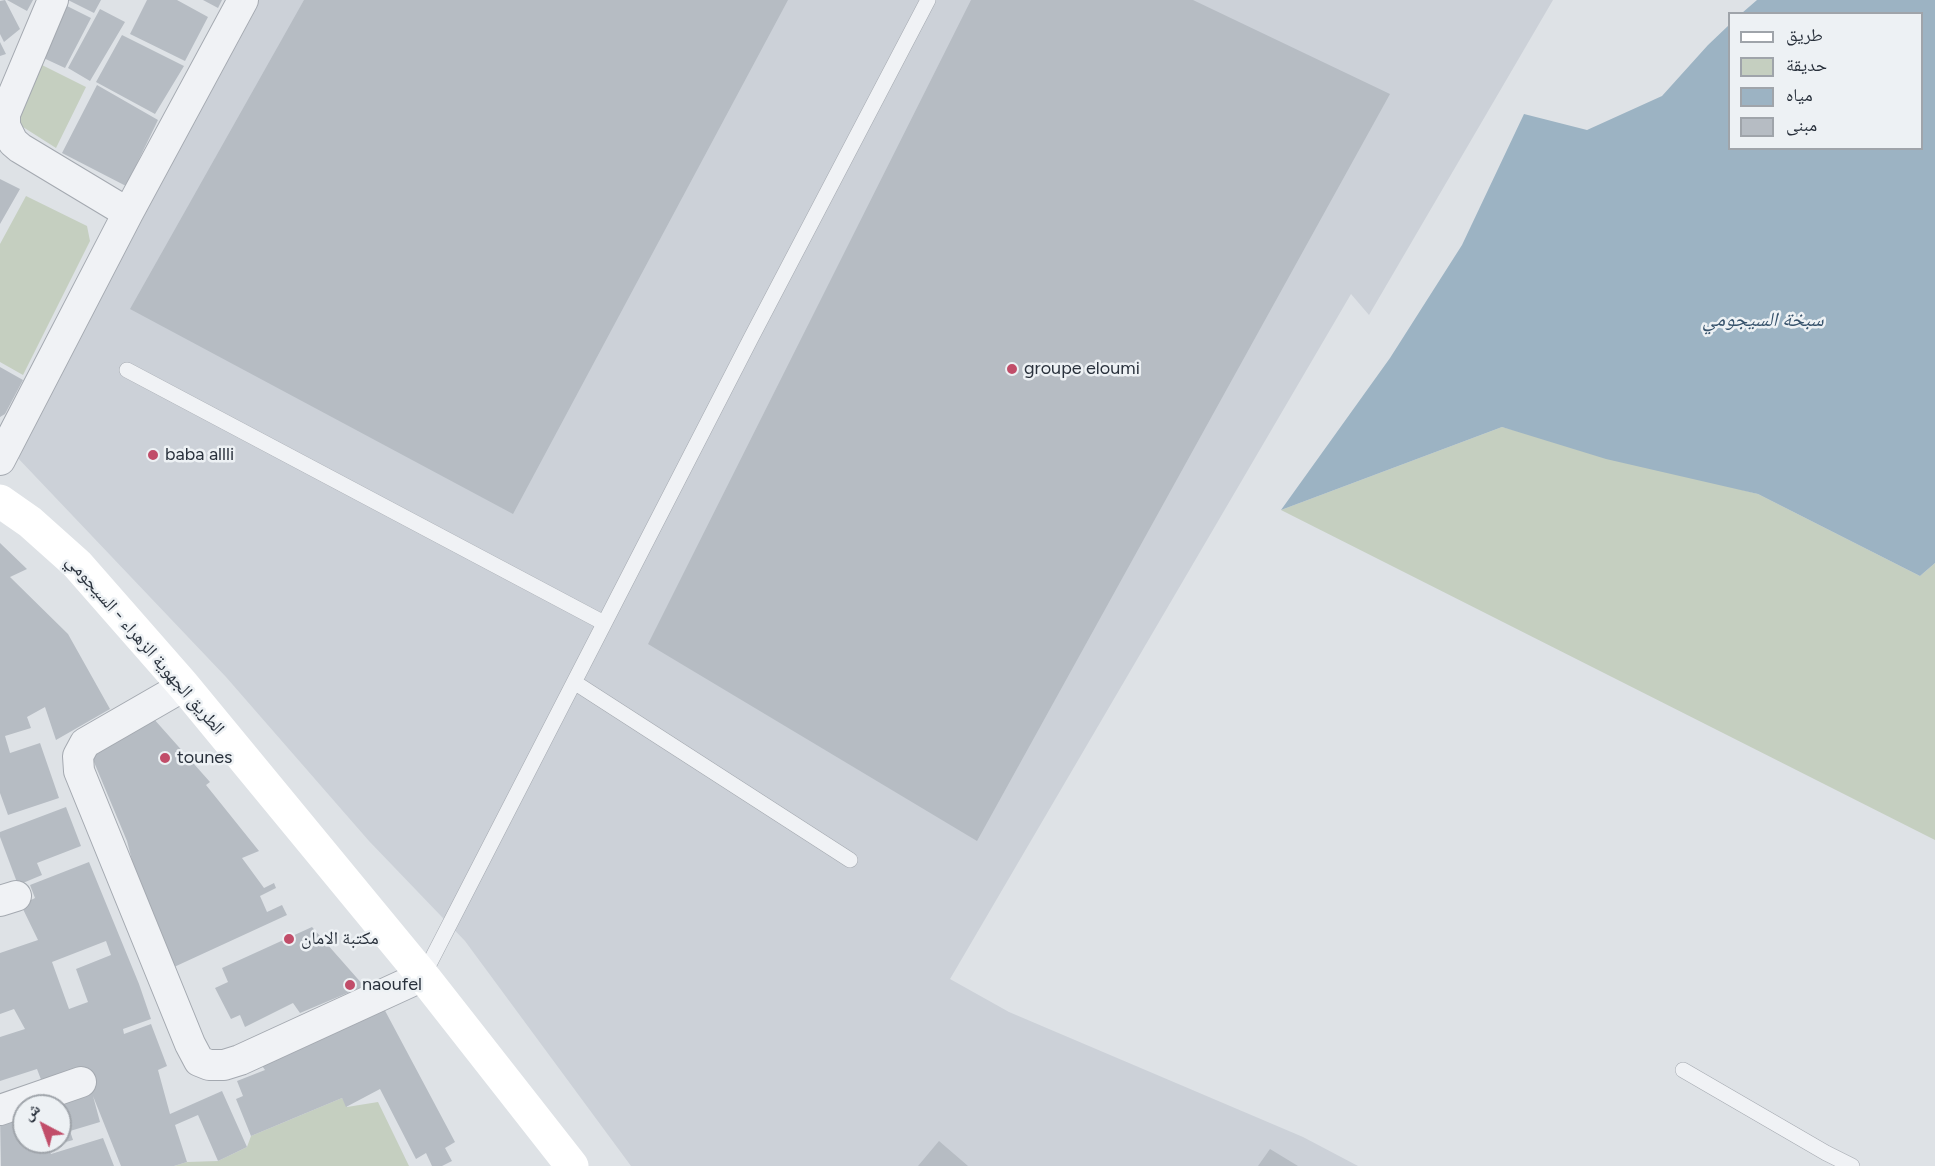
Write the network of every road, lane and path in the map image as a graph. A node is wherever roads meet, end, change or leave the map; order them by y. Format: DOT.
graph roads {
  1 [pos="52,0"];
  2 [pos="243,0"];
  3 [pos="928,0"];
  4 [pos="128,213"];
  5 [pos="127,370"];
  6 [pos="0,460"];
  7 [pos="0,501"];
  8 [pos="604,623"];
  9 [pos="574,682"];
  10 [pos="184,686"];
  11 [pos="850,860"];
  12 [pos="423,976"];
  13 [pos="1683,1070"];
  14 [pos="81,1082"];
  15 [pos="0,1110"];
  16 [pos="1822,1160"];
  17 [pos="572,1166"];
  18 [pos="1852,1166"];
  1 -- 4 [label="street"];
  2 -- 4 [label="street"];
  3 -- 8 [label="lane"];
  4 -- 6 [label="street"];
  5 -- 8 [label="lane"];
  7 -- 10 [label="main road, الطريق الجهوية الزهراء - السيجومي"];
  8 -- 9 [label="lane"];
  9 -- 11 [label="lane"];
  9 -- 12 [label="lane"];
  10 -- 12 [label="main road, الطريق الجهوية الزهراء - السيجومي"];
  10 -- 12 [label="street"];
  12 -- 17 [label="main road, الطريق الجهوية الزهراء - السيجومي"];
  13 -- 16 [label="lane"];
  14 -- 15 [label="street"];
  16 -- 18 [label="lane"];
}
